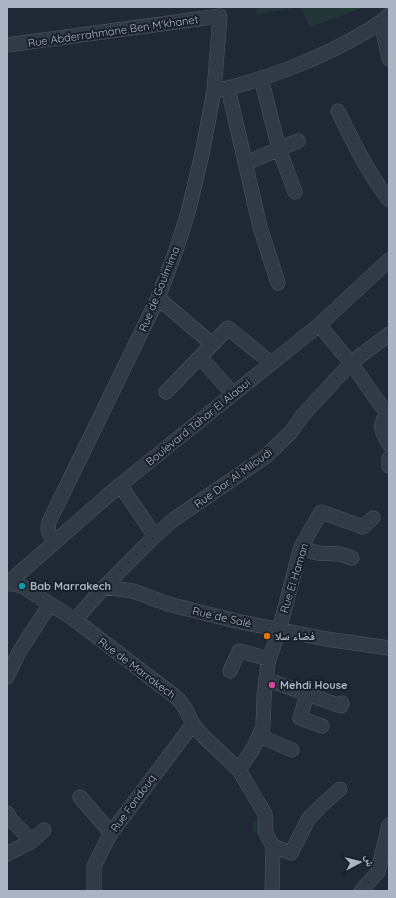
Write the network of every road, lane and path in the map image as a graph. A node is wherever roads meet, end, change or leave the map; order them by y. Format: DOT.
graph roads {
  1 [pos="220,16"];
  2 [pos="385,18"];
  3 [pos="7,45"];
  4 [pos="389,59"];
  5 [pos="261,78"];
  6 [pos="228,88"];
  7 [pos="214,91"];
  8 [pos="338,111"];
  9 [pos="298,141"];
  10 [pos="279,149"];
  11 [pos="246,163"];
  12 [pos="295,192"];
  13 [pos="389,200"];
  14 [pos="389,260"];
  15 [pos="278,283"];
  16 [pos="158,298"];
  17 [pos="319,325"];
  18 [pos="389,334"];
  19 [pos="212,344"];
  20 [pos="200,357"];
  21 [pos="271,363"];
  22 [pos="351,363"];
  23 [pos="166,392"];
  24 [pos="233,394"];
  25 [pos="388,411"];
  26 [pos="389,444"];
  27 [pos="389,458"];
  28 [pos="389,466"];
  29 [pos="120,485"];
  30 [pos="373,518"];
  31 [pos="155,536"];
  32 [pos="57,540"];
  33 [pos="301,547"];
  34 [pos="352,558"];
  35 [pos="8,584"];
  36 [pos="104,587"];
  37 [pos="50,604"];
  38 [pos="75,620"];
  39 [pos="279,630"];
  40 [pos="389,648"];
  41 [pos="269,659"];
  42 [pos="230,671"];
  43 [pos="7,677"];
  44 [pos="266,679"];
  45 [pos="307,694"];
  46 [pos="342,702"];
  47 [pos="193,724"];
  48 [pos="322,726"];
  49 [pos="260,736"];
  50 [pos="292,750"];
  51 [pos="239,770"];
  52 [pos="340,789"];
  53 [pos="80,797"];
  54 [pos="7,813"];
  55 [pos="389,826"];
  56 [pos="44,830"];
  57 [pos="111,833"];
  58 [pos="32,841"];
  59 [pos="273,846"];
  60 [pos="7,854"];
  61 [pos="383,872"];
  62 [pos="94,891"];
  63 [pos="272,891"];
  64 [pos="361,891"];
  1 -- 3 [label="street, Rue Abderrahmane Ben M'khanet"];
  1 -- 7 [label="street, Rue de Goulmima"];
  2 -- 4 [label="street"];
  2 -- 5 [label="street"];
  5 -- 6 [label="street"];
  5 -- 10 [label="street"];
  6 -- 7 [label="street"];
  6 -- 11 [label="street"];
  7 -- 16 [label="street, Rue de Goulmima"];
  8 -- 13 [label="street"];
  9 -- 10 [label="street"];
  10 -- 11 [label="street"];
  10 -- 12 [label="street"];
  11 -- 15 [label="street"];
  14 -- 17 [label="street, Boulevard Tahar El Alaoui"];
  16 -- 19 [label="street"];
  16 -- 32 [label="street, Rue de Goulmima"];
  17 -- 21 [label="street, Boulevard Tahar El Alaoui"];
  17 -- 22 [label="street"];
  18 -- 22 [label="street, Rue Dar Al Miloudi"];
  19 -- 20 [label="street"];
  19 -- 21 [label="street"];
  20 -- 23 [label="street"];
  20 -- 24 [label="street"];
  21 -- 24 [label="street, Boulevard Tahar El Alaoui"];
  22 -- 25 [label="street"];
  22 -- 31 [label="street, Rue Dar Al Miloudi"];
  24 -- 29 [label="street, Boulevard Tahar El Alaoui"];
  25 -- 26 [label="street"];
  27 -- 28 [label="street"];
  29 -- 31 [label="street"];
  29 -- 32 [label="street, Boulevard Tahar El Alaoui"];
  30 -- 33 [label="street, Rue El Haman"];
  31 -- 36 [label="street, Rue Dar Al Miloudi"];
  32 -- 35 [label="street, Boulevard Tahar El Alaoui"];
  33 -- 34 [label="street"];
  33 -- 39 [label="street, Rue El Haman"];
  35 -- 37 [label="street, Rue de Marrakech"];
  36 -- 38 [label="street, Rue Dar Al Miloudi"];
  36 -- 39 [label="street, Rue de Salé"];
  37 -- 38 [label="street, Rue de Marrakech"];
  37 -- 43 [label="street"];
  38 -- 47 [label="street, Rue de Marrakech"];
  39 -- 40 [label="street, Rue de Salé"];
  39 -- 41 [label="street, Rue El Haman"];
  41 -- 42 [label="street"];
  41 -- 44 [label="street, Rue El Haman"];
  44 -- 45 [label="street"];
  44 -- 49 [label="street, Rue El Haman"];
  45 -- 46 [label="street"];
  45 -- 48 [label="street"];
  47 -- 51 [label="street, Rue de Marrakech"];
  47 -- 57 [label="street, Rue Fondouq"];
  49 -- 50 [label="street"];
  49 -- 51 [label="street, Rue El Haman"];
  51 -- 59 [label="street, Rue de Marrakech"];
  52 -- 59 [label="street"];
  53 -- 57 [label="street"];
  54 -- 58 [label="street"];
  55 -- 61 [label="street"];
  56 -- 58 [label="street"];
  57 -- 62 [label="street, Rue Fondouq"];
  58 -- 60 [label="street"];
  59 -- 63 [label="street, Rue de Marrakech"];
  61 -- 64 [label="street"];
}
